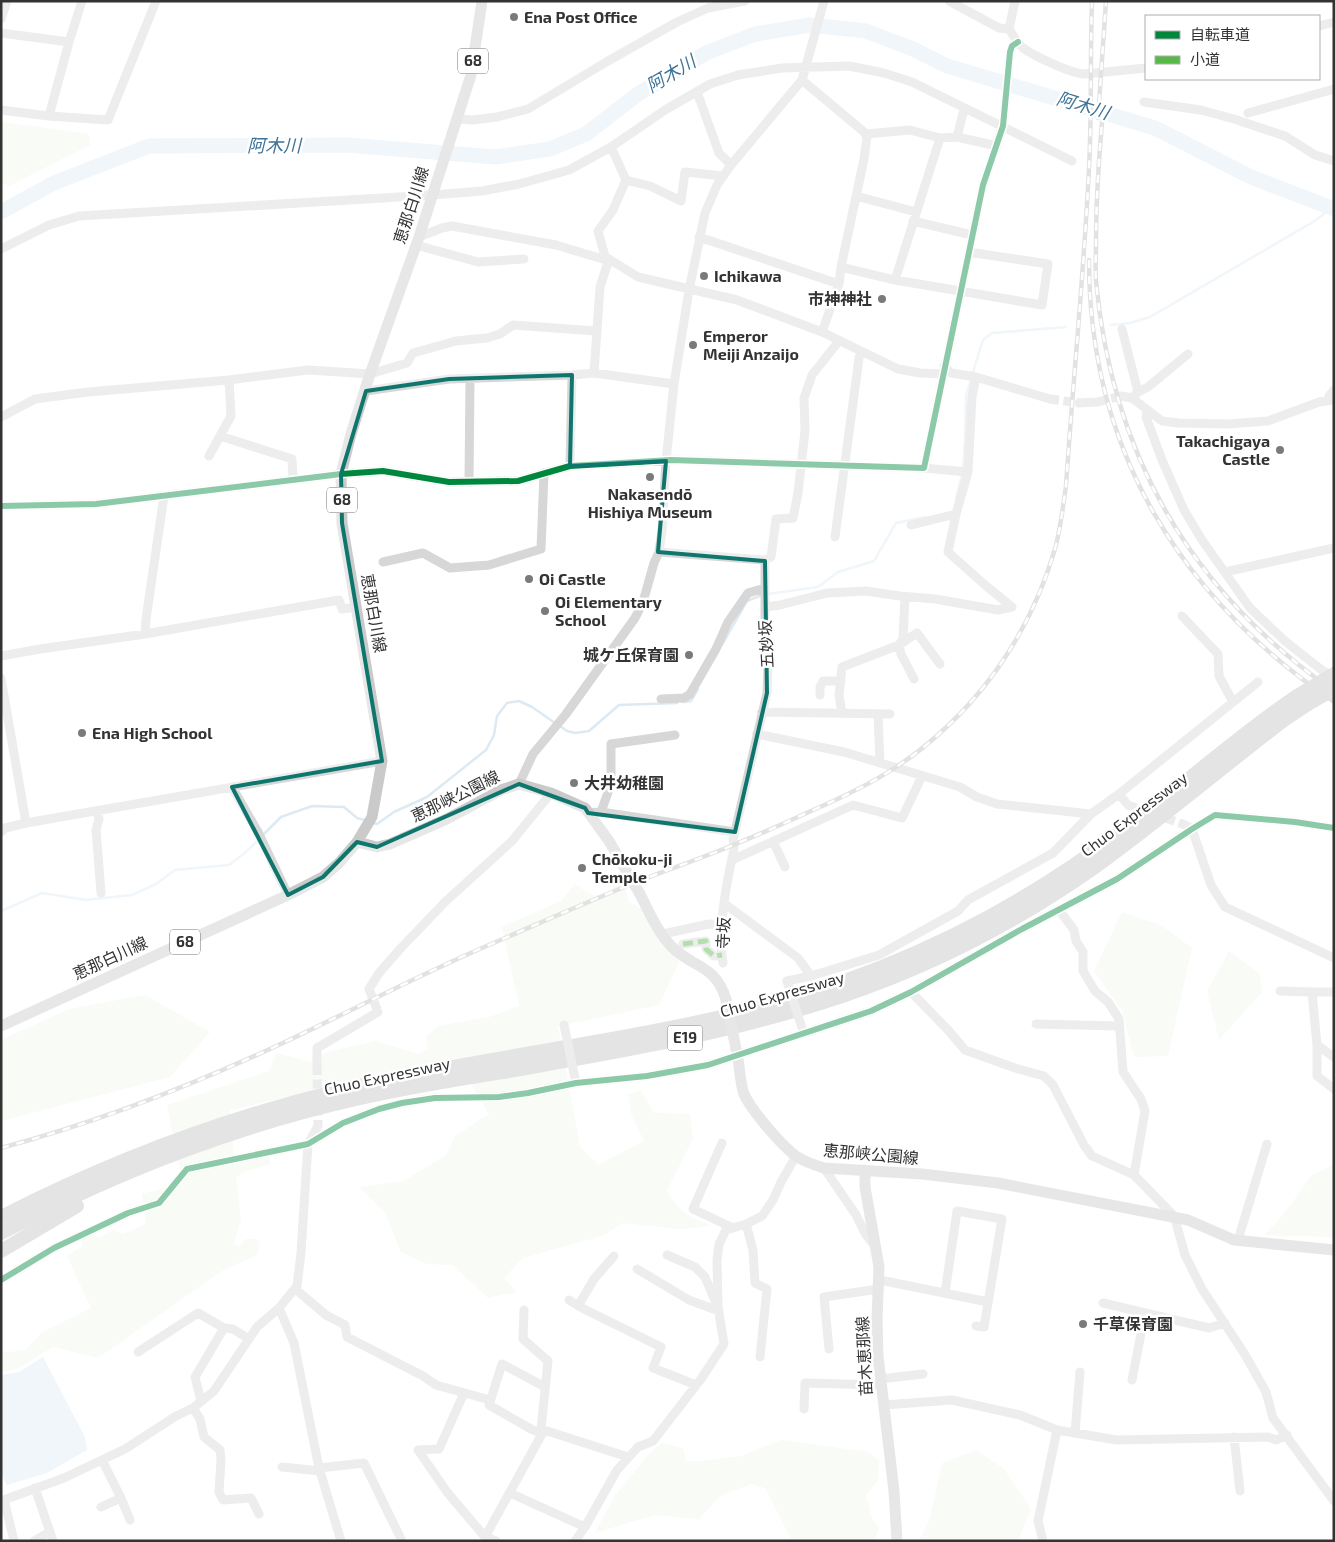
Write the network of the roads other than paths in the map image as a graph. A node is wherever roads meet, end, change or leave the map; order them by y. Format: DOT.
graph roads {
  1 [pos="7,1"];
  2 [pos="82,1"];
  3 [pos="156,1"];
  4 [pos="482,1"];
  5 [pos="745,1"];
  6 [pos="949,1"];
  7 [pos="1015,1"];
  8 [pos="824,2"];
  9 [pos="708,4"];
  10 [pos="1,19"];
  11 [pos="1334,22"];
  12 [pos="1320,26"];
  13 [pos="1009,29"];
  14 [pos="1,33"];
  15 [pos="69,42"];
  16 [pos="1018,42"];
  17 [pos="806,68"];
  18 [pos="1145,68"];
  19 [pos="802,80"];
  20 [pos="1334,89"];
  21 [pos="697,92"];
  22 [pos="1144,102"];
  23 [pos="964,109"];
  24 [pos="1,110"];
  25 [pos="1248,113"];
  26 [pos="49,116"];
  27 [pos="456,119"];
  28 [pos="1003,126"];
  29 [pos="866,134"];
  30 [pos="957,137"];
  31 [pos="940,138"];
  32 [pos="997,146"];
  33 [pos="611,147"];
  34 [pos="1072,161"];
  35 [pos="1334,162"];
  36 [pos="731,165"];
  37 [pos="723,176"];
  38 [pos="626,180"];
  39 [pos="433,195"];
  40 [pos="856,196"];
  41 [pos="916,212"];
  42 [pos="913,222"];
  43 [pos="972,235"];
  44 [pos="699,237"];
  45 [pos="417,241"];
  46 [pos="1,249"];
  47 [pos="969,252"];
  48 [pos="524,260"];
  49 [pos="607,260"];
  50 [pos="841,267"];
  51 [pos="895,280"];
  52 [pos="839,284"];
  53 [pos="689,290"];
  54 [pos="960,292"];
  55 [pos="1122,329"];
  56 [pos="596,331"];
  57 [pos="822,332"];
  58 [pos="839,341"];
  59 [pos="860,351"];
  60 [pos="1188,354"];
  61 [pos="944,370"];
  62 [pos="594,373"];
  63 [pos="370,374"];
  64 [pos="572,375"];
  65 [pos="972,376"];
  66 [pos="470,379"];
  67 [pos="229,380"];
  68 [pos="674,384"];
  69 [pos="1334,390"];
  70 [pos="366,391"];
  71 [pos="1135,395"];
  72 [pos="1121,396"];
  73 [pos="1050,399"];
  74 [pos="1331,401"];
  75 [pos="1098,402"];
  76 [pos="1079,403"];
  77 [pos="1147,411"];
  78 [pos="1,417"];
  79 [pos="220,436"];
  80 [pos="208,456"];
  81 [pos="666,461"];
  82 [pos="801,464"];
  83 [pos="846,464"];
  84 [pos="570,466"];
  85 [pos="924,468"];
  86 [pos="968,472"];
  87 [pos="544,473"];
  88 [pos="342,474"];
  89 [pos="294,480"];
  90 [pos="469,482"];
  91 [pos="164,496"];
  92 [pos="1,506"];
  93 [pos="956,514"];
  94 [pos="911,525"];
  95 [pos="835,536"];
  96 [pos="1334,548"];
  97 [pos="659,552"];
  98 [pos="764,560"];
  99 [pos="383,562"];
  100 [pos="1225,572"];
  101 [pos="765,588"];
  102 [pos="905,597"];
  103 [pos="765,607"];
  104 [pos="350,608"];
  105 [pos="1182,616"];
  106 [pos="145,634"];
  107 [pos="899,645"];
  108 [pos="1,656"];
  109 [pos="940,664"];
  110 [pos="1334,674"];
  111 [pos="1,678"];
  112 [pos="1334,678"];
  113 [pos="914,679"];
  114 [pos="841,681"];
  115 [pos="1258,682"];
  116 [pos="1334,689"];
  117 [pos="820,695"];
  118 [pos="662,699"];
  119 [pos="1303,700"];
  120 [pos="1233,702"];
  121 [pos="762,712"];
  122 [pos="842,713"];
  123 [pos="878,714"];
  124 [pos="890,714"];
  125 [pos="757,734"];
  126 [pos="675,735"];
  127 [pos="382,761"];
  128 [pos="880,763"];
  129 [pos="922,776"];
  130 [pos="519,784"];
  131 [pos="232,787"];
  132 [pos="551,793"];
  133 [pos="1119,794"];
  134 [pos="1128,805"];
  135 [pos="97,811"];
  136 [pos="601,812"];
  137 [pos="588,813"];
  138 [pos="1091,814"];
  139 [pos="26,823"];
  140 [pos="1183,824"];
  141 [pos="1334,828"];
  142 [pos="1192,829"];
  143 [pos="1,832"];
  144 [pos="735,832"];
  145 [pos="774,841"];
  146 [pos="357,842"];
  147 [pos="732,860"];
  148 [pos="786,867"];
  149 [pos="101,893"];
  150 [pos="288,895"];
  151 [pos="725,904"];
  152 [pos="1059,910"];
  153 [pos="722,925"];
  154 [pos="662,934"];
  155 [pos="683,944"];
  156 [pos="1334,958"];
  157 [pos="811,976"];
  158 [pos="369,989"];
  159 [pos="1280,991"];
  160 [pos="911,992"];
  161 [pos="1312,992"];
  162 [pos="1334,992"];
  163 [pos="378,1012"];
  164 [pos="1036,1024"];
  165 [pos="564,1025"];
  166 [pos="1,1026"];
  167 [pos="1119,1026"];
  168 [pos="803,1030"];
  169 [pos="1317,1045"];
  170 [pos="737,1052"];
  171 [pos="1334,1057"];
  172 [pos="317,1066"];
  173 [pos="576,1083"];
  174 [pos="1334,1089"];
  175 [pos="318,1126"];
  176 [pos="722,1143"];
  177 [pos="308,1144"];
  178 [pos="1267,1144"];
  179 [pos="796,1156"];
  180 [pos="824,1168"];
  181 [pos="137,1169"];
  182 [pos="865,1170"];
  183 [pos="1134,1175"];
  184 [pos="1174,1216"];
  185 [pos="1,1217"];
  186 [pos="746,1224"];
  187 [pos="731,1227"];
  188 [pos="1,1233"];
  189 [pos="1238,1240"];
  190 [pos="874,1246"];
  191 [pos="1334,1250"];
  192 [pos="1,1251"];
  193 [pos="614,1256"];
  194 [pos="667,1256"];
  195 [pos="637,1269"];
  196 [pos="1,1280"];
  197 [pos="879,1284"];
  198 [pos="300,1293"];
  199 [pos="945,1293"];
  200 [pos="569,1300"];
  201 [pos="988,1302"];
  202 [pos="1103,1303"];
  203 [pos="578,1306"];
  204 [pos="278,1308"];
  205 [pos="524,1310"];
  206 [pos="719,1311"];
  207 [pos="1146,1313"];
  208 [pos="1225,1323"];
  209 [pos="976,1326"];
  210 [pos="224,1328"];
  211 [pos="249,1339"];
  212 [pos="829,1349"];
  213 [pos="138,1352"];
  214 [pos="760,1357"];
  215 [pos="1080,1372"];
  216 [pos="923,1374"];
  217 [pos="1132,1380"];
  218 [pos="881,1382"];
  219 [pos="696,1385"];
  220 [pos="545,1387"];
  221 [pos="464,1393"];
  222 [pos="490,1400"];
  223 [pos="201,1401"];
  224 [pos="884,1405"];
  225 [pos="193,1408"];
  226 [pos="804,1408"];
  227 [pos="1057,1430"];
  228 [pos="542,1431"];
  229 [pos="1075,1433"];
  230 [pos="1287,1435"];
  231 [pos="1234,1437"];
  232 [pos="628,1457"];
  233 [pos="102,1460"];
  234 [pos="282,1467"];
  235 [pos="320,1469"];
  236 [pos="35,1488"];
  237 [pos="1240,1491"];
  238 [pos="510,1493"];
  239 [pos="121,1498"];
  240 [pos="2,1500"];
  241 [pos="1334,1501"];
  242 [pos="101,1508"];
  243 [pos="258,1514"];
  244 [pos="130,1520"];
  245 [pos="585,1527"];
  246 [pos="49,1532"];
  247 [pos="485,1537"];
  248 [pos="14,1541"];
  249 [pos="34,1541"];
  250 [pos="53,1541"];
  251 [pos="341,1541"];
  252 [pos="402,1541"];
  253 [pos="496,1541"];
  254 [pos="575,1541"];
  255 [pos="898,1541"];
  256 [pos="1043,1541"];
  1 -- 10 [label="street"];
  2 -- 15 [label="street"];
  3 -- 26 [label="street"];
  4 -- 27 [label="main road, 恵那白川線 / 68"];
  5 -- 9 [label="street"];
  6 -- 13 [label="street"];
  7 -- 13 [label="street"];
  8 -- 17 [label="street"];
  9 -- 27 [label="street"];
  11 -- 12 [label="street"];
  13 -- 16 [label="street"];
  14 -- 15 [label="street"];
  15 -- 26 [label="street"];
  16 -- 18 [label="street"];
  16 -- 28 [label="street"];
  17 -- 19 [label="street"];
  17 -- 21 [label="street"];
  17 -- 23 [label="street"];
  19 -- 29 [label="street"];
  19 -- 36 [label="street"];
  20 -- 25 [label="street"];
  21 -- 33 [label="street"];
  21 -- 36 [label="street"];
  22 -- 35 [label="street"];
  23 -- 28 [label="street"];
  23 -- 30 [label="street"];
  24 -- 26 [label="street"];
  27 -- 39 [label="main road, 恵那白川線 / 68"];
  28 -- 32 [label="street"];
  28 -- 34 [label="street"];
  29 -- 31 [label="street"];
  29 -- 40 [label="street"];
  30 -- 31 [label="street"];
  30 -- 32 [label="street"];
  31 -- 41 [label="street"];
  32 -- 43 [label="street"];
  33 -- 38 [label="street"];
  33 -- 39 [label="street"];
  36 -- 37 [label="street"];
  37 -- 38 [label="street"];
  37 -- 44 [label="street"];
  38 -- 49 [label="street"];
  39 -- 45 [label="main road, 恵那白川線 / 68"];
  39 -- 46 [label="street"];
  40 -- 41 [label="street"];
  40 -- 50 [label="street"];
  41 -- 42 [label="street"];
  42 -- 43 [label="street"];
  42 -- 51 [label="street"];
  43 -- 47 [label="street"];
  44 -- 52 [label="street"];
  44 -- 53 [label="street"];
  45 -- 48 [label="street"];
  45 -- 49 [label="street"];
  45 -- 63 [label="main road, 恵那白川線 / 68"];
  47 -- 54 [label="street"];
  47 -- 54 [label="street"];
  49 -- 53 [label="street"];
  49 -- 56 [label="street"];
  50 -- 51 [label="street"];
  50 -- 52 [label="street"];
  51 -- 54 [label="street"];
  52 -- 57 [label="street"];
  53 -- 57 [label="street"];
  53 -- 68 [label="street"];
  54 -- 61 [label="street"];
  55 -- 71 [label="street"];
  56 -- 62 [label="street"];
  56 -- 63 [label="street"];
  57 -- 58 [label="street"];
  58 -- 59 [label="street"];
  58 -- 82 [label="street"];
  59 -- 61 [label="street"];
  59 -- 83 [label="street"];
  60 -- 71 [label="street"];
  61 -- 65 [label="street"];
  61 -- 85 [label="street"];
  62 -- 64 [label="street"];
  62 -- 68 [label="street"];
  63 -- 67 [label="street"];
  63 -- 70 [label="main road, 恵那白川線 / 68"];
  64 -- 66 [label="street"];
  64 -- 84 [label="street"];
  65 -- 73 [label="street"];
  65 -- 86 [label="street"];
  66 -- 70 [label="street"];
  66 -- 90 [label="street"];
  67 -- 78 [label="street"];
  67 -- 79 [label="street"];
  68 -- 81 [label="street"];
  69 -- 74 [label="street"];
  70 -- 88 [label="main road, 恵那白川線 / 68"];
  71 -- 72 [label="street"];
  71 -- 77 [label="street"];
  74 -- 77 [label="street"];
  75 -- 76 [label="street"];
  77 -- 100 [label="street"];
  79 -- 80 [label="street"];
  79 -- 89 [label="street"];
  81 -- 82 [label="street"];
  81 -- 84 [label="street"];
  81 -- 97 [label="street"];
  82 -- 83 [label="street"];
  82 -- 98 [label="street"];
  83 -- 85 [label="street"];
  83 -- 95 [label="street"];
  84 -- 87 [label="street"];
  85 -- 86 [label="street"];
  86 -- 93 [label="street"];
  87 -- 90 [label="street"];
  87 -- 99 [label="street"];
  88 -- 89 [label="street"];
  88 -- 90 [label="street"];
  88 -- 127 [label="main road, 恵那白川線 / 68"];
  89 -- 91 [label="street"];
  91 -- 92 [label="street"];
  91 -- 106 [label="street"];
  93 -- 94 [label="street"];
  93 -- 102 [label="street"];
  96 -- 100 [label="street"];
  97 -- 98 [label="street"];
  97 -- 130 [label="street"];
  98 -- 101 [label="street, 五妙坂"];
  100 -- 112 [label="street"];
  101 -- 103 [label="street, 五妙坂"];
  101 -- 118 [label="street"];
  102 -- 103 [label="street"];
  102 -- 107 [label="street"];
  103 -- 121 [label="street, 五妙坂"];
  104 -- 106 [label="street"];
  105 -- 120 [label="street"];
  106 -- 108 [label="street"];
  107 -- 109 [label="street"];
  107 -- 113 [label="street"];
  107 -- 114 [label="street"];
  110 -- 119 [label="highway, Chuo Expressway / E19, bridge"];
  111 -- 139 [label="street"];
  114 -- 117 [label="street"];
  114 -- 122 [label="street"];
  115 -- 120 [label="street"];
  116 -- 119 [label="highway, Chuo Expressway / E19, bridge"];
  119 -- 181 [label="highway, Chuo Expressway / E19"];
  119 -- 185 [label="highway, Chuo Expressway / E19"];
  120 -- 133 [label="street"];
  121 -- 122 [label="street"];
  121 -- 125 [label="street, 五妙坂"];
  122 -- 123 [label="street"];
  123 -- 124 [label="street"];
  123 -- 128 [label="street"];
  125 -- 128 [label="street"];
  125 -- 144 [label="street, 五妙坂"];
  126 -- 136 [label="street"];
  127 -- 131 [label="street"];
  127 -- 146 [label="main road, 恵那白川線 / 68"];
  128 -- 129 [label="street"];
  129 -- 138 [label="street"];
  129 -- 145 [label="street"];
  130 -- 132 [label="main road, 恵那峡公園線"];
  130 -- 146 [label="main road, 恵那峡公園線"];
  131 -- 135 [label="street"];
  131 -- 150 [label="street"];
  132 -- 137 [label="main road, 恵那峡公園線"];
  132 -- 158 [label="street"];
  133 -- 134 [label="street"];
  133 -- 138 [label="street"];
  135 -- 139 [label="street"];
  135 -- 149 [label="street"];
  136 -- 137 [label="street"];
  136 -- 144 [label="street"];
  137 -- 154 [label="main road, 恵那峡公園線, bridge"];
  138 -- 157 [label="street"];
  139 -- 143 [label="street"];
  140 -- 142 [label="street"];
  141 -- 142 [label="street"];
  142 -- 152 [label="street"];
  142 -- 156 [label="street"];
  144 -- 147 [label="street, 寺坂"];
  145 -- 147 [label="street"];
  145 -- 148 [label="street"];
  146 -- 150 [label="main road, 恵那白川線 / 68"];
  147 -- 151 [label="street, 寺坂"];
  150 -- 166 [label="main road, 恵那白川線 / 68"];
  151 -- 153 [label="street, 寺坂"];
  151 -- 157 [label="street"];
  152 -- 160 [label="street"];
  152 -- 167 [label="street"];
  153 -- 154 [label="street"];
  153 -- 155 [label="street, 寺坂"];
  154 -- 170 [label="main road, 恵那峡公園線, bridge"];
  157 -- 168 [label="street, bridge"];
  159 -- 161 [label="street"];
  160 -- 168 [label="street"];
  160 -- 183 [label="street"];
  161 -- 162 [label="street"];
  161 -- 169 [label="street"];
  163 -- 172 [label="street"];
  164 -- 167 [label="street"];
  165 -- 173 [label="street, bridge"];
  167 -- 183 [label="street"];
  168 -- 170 [label="street"];
  169 -- 171 [label="street"];
  169 -- 174 [label="street"];
  170 -- 173 [label="street"];
  170 -- 179 [label="main road, 恵那峡公園線"];
  173 -- 177 [label="street"];
  175 -- 177 [label="street"];
  176 -- 187 [label="street"];
  177 -- 196 [label="street"];
  177 -- 204 [label="street"];
  178 -- 189 [label="street"];
  179 -- 180 [label="main road, 恵那峡公園線"];
  179 -- 186 [label="street"];
  180 -- 182 [label="main road, 恵那峡公園線"];
  180 -- 190 [label="street"];
  181 -- 188 [label="highway, Chuo Expressway / E19"];
  181 -- 192 [label="highway"];
  182 -- 184 [label="main road, 恵那峡公園線"];
  182 -- 190 [label="main road, 苗木恵那線"];
  183 -- 184 [label="street"];
  184 -- 189 [label="main road, 恵那峡公園線"];
  184 -- 208 [label="street"];
  186 -- 187 [label="street"];
  186 -- 214 [label="street"];
  187 -- 206 [label="street"];
  189 -- 191 [label="main road, 恵那峡公園線"];
  190 -- 197 [label="main road, 苗木恵那線"];
  193 -- 203 [label="street"];
  194 -- 206 [label="street"];
  195 -- 206 [label="street"];
  197 -- 199 [label="street"];
  197 -- 212 [label="street"];
  197 -- 218 [label="main road, 苗木恵那線"];
  198 -- 221 [label="street"];
  199 -- 201 [label="street"];
  199 -- 201 [label="street"];
  200 -- 203 [label="street"];
  201 -- 209 [label="street"];
  202 -- 207 [label="street"];
  203 -- 219 [label="street"];
  204 -- 211 [label="street"];
  204 -- 235 [label="street"];
  205 -- 220 [label="street"];
  206 -- 219 [label="street"];
  207 -- 208 [label="street"];
  207 -- 217 [label="street"];
  208 -- 230 [label="street"];
  210 -- 211 [label="street"];
  210 -- 213 [label="street"];
  210 -- 223 [label="street"];
  211 -- 223 [label="street"];
  215 -- 229 [label="street"];
  216 -- 218 [label="street"];
  218 -- 224 [label="main road, 苗木恵那線"];
  218 -- 226 [label="street"];
  219 -- 232 [label="street"];
  220 -- 222 [label="street"];
  220 -- 228 [label="street"];
  221 -- 222 [label="street"];
  221 -- 247 [label="street"];
  222 -- 228 [label="street"];
  223 -- 225 [label="street"];
  224 -- 227 [label="street"];
  224 -- 255 [label="main road, 苗木恵那線"];
  225 -- 233 [label="street"];
  225 -- 243 [label="street"];
  227 -- 229 [label="street"];
  227 -- 256 [label="street"];
  228 -- 232 [label="street"];
  228 -- 238 [label="street"];
  229 -- 231 [label="street"];
  230 -- 231 [label="street"];
  230 -- 241 [label="street"];
  231 -- 237 [label="street"];
  232 -- 245 [label="street"];
  233 -- 236 [label="street"];
  233 -- 239 [label="street"];
  234 -- 235 [label="street"];
  235 -- 251 [label="street"];
  235 -- 252 [label="street"];
  236 -- 240 [label="street"];
  236 -- 246 [label="street"];
  238 -- 245 [label="street"];
  238 -- 247 [label="street"];
  239 -- 242 [label="street"];
  239 -- 244 [label="street"];
  240 -- 248 [label="street"];
  245 -- 254 [label="street"];
  246 -- 249 [label="street"];
  246 -- 250 [label="street"];
  247 -- 253 [label="street"];
}
